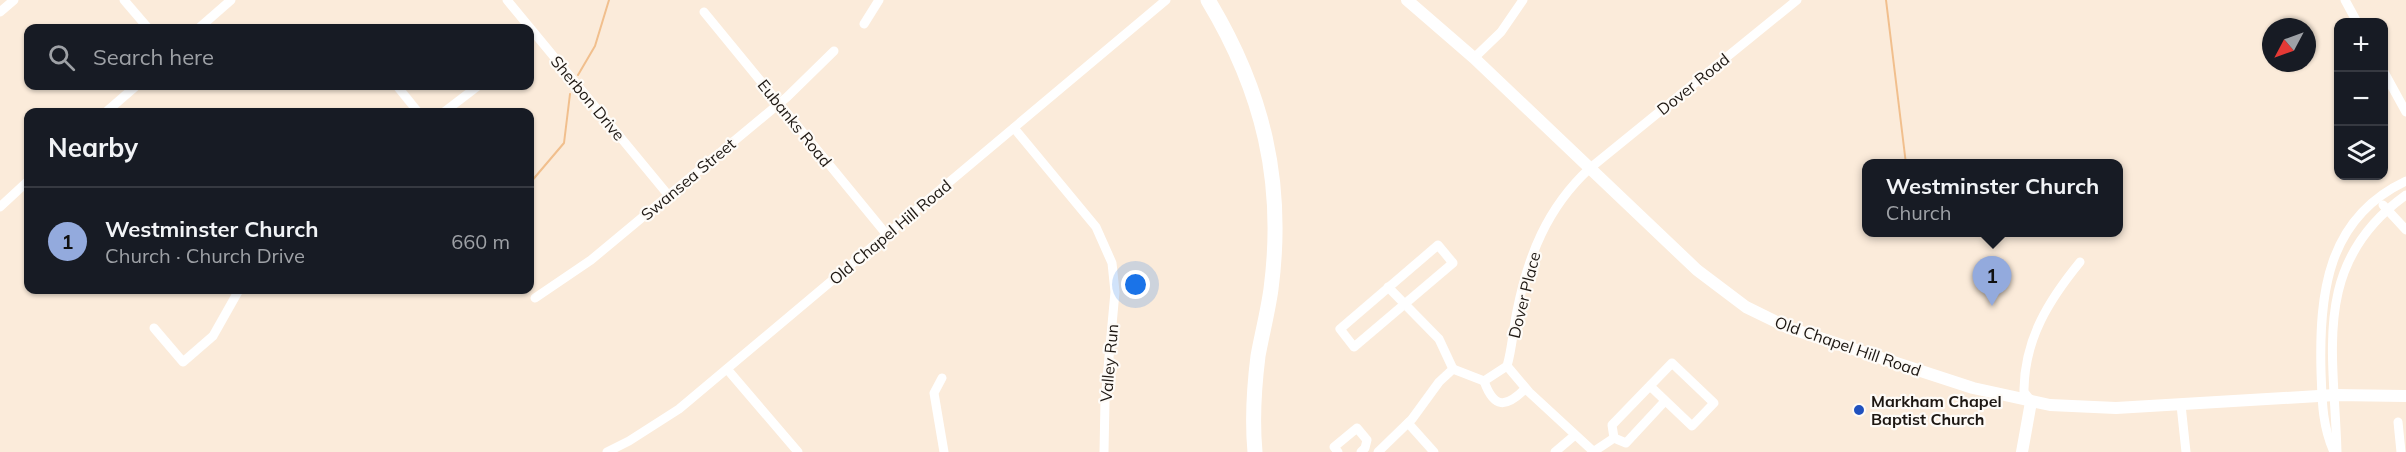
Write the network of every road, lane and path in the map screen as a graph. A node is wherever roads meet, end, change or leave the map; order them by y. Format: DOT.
graph roads {
  1 [pos="14,0"];
  2 [pos="124,0"];
  3 [pos="231,0"];
  4 [pos="507,0"];
  5 [pos="879,0"];
  6 [pos="1166,0"];
  7 [pos="1208,0"];
  8 [pos="1407,0"];
  9 [pos="1523,0"];
  10 [pos="1797,0"];
  11 [pos="2345,0"];
  12 [pos="0,12"];
  13 [pos="704,12"];
  14 [pos="2355,18"];
  15 [pos="145,24"];
  16 [pos="204,24"];
  17 [pos="527,24"];
  18 [pos="864,24"];
  19 [pos="534,32"];
  20 [pos="538,37"];
  21 [pos="534,40"];
  22 [pos="834,51"];
  23 [pos="1474,58"];
  24 [pos="2388,79"];
  25 [pos="131,90"];
  26 [pos="400,90"];
  27 [pos="473,90"];
  28 [pos="779,104"];
  29 [pos="111,108"];
  30 [pos="415,108"];
  31 [pos="449,108"];
  32 [pos="2406,112"];
  33 [pos="1014,128"];
  34 [pos="1589,169"];
  35 [pos="2406,181"];
  36 [pos="24,186"];
  37 [pos="2406,195"];
  38 [pos="669,196"];
  39 [pos="2378,199"];
  40 [pos="0,207"];
  41 [pos="2386,209"];
  42 [pos="2406,230"];
  43 [pos="887,235"];
  44 [pos="2079,262"];
  45 [pos="1388,287"];
  46 [pos="237,294"];
  47 [pos="535,298"];
  48 [pos="1403,304"];
  49 [pos="154,328"];
  50 [pos="183,362"];
  51 [pos="1507,366"];
  52 [pos="727,369"];
  53 [pos="1453,369"];
  54 [pos="177,371"];
  55 [pos="942,378"];
  56 [pos="1484,381"];
  57 [pos="1650,386"];
  58 [pos="1526,389"];
  59 [pos="2329,396"];
  60 [pos="2406,396"];
  61 [pos="1665,401"];
  62 [pos="2031,402"];
  63 [pos="2181,405"];
  64 [pos="2397,422"];
  65 [pos="1408,423"];
  66 [pos="1575,435"];
  67 [pos="1614,438"];
  68 [pos="1366,451"];
  69 [pos="607,452"];
  70 [pos="798,452"];
  71 [pos="944,452"];
  72 [pos="1104,452"];
  73 [pos="1255,452"];
  74 [pos="1338,452"];
  75 [pos="1378,452"];
  76 [pos="1434,452"];
  77 [pos="1555,452"];
  78 [pos="1593,452"];
  79 [pos="2022,452"];
  80 [pos="2186,452"];
  81 [pos="2336,452"];
  82 [pos="2401,452"];
  1 -- 12 [label="street"];
  2 -- 15 [label="street"];
  3 -- 16 [label="street"];
  4 -- 17 [label="street, Sherbon Drive"];
  5 -- 18 [label="street"];
  6 -- 33 [label="street, Old Chapel Hill Road"];
  7 -- 73 [label="main road"];
  8 -- 23 [label="street, Old Chapel Hill Road"];
  9 -- 23 [label="street"];
  10 -- 34 [label="street, Dover Road"];
  11 -- 14 [label="street"];
  13 -- 28 [label="street, Eubanks Road"];
  19 -- 20 [label="street, Sherbon Drive"];
  20 -- 21 [label="street"];
  20 -- 38 [label="street, Sherbon Drive"];
  22 -- 28 [label="street, Swansea Street"];
  23 -- 34 [label="street, Old Chapel Hill Road"];
  24 -- 32 [label="street"];
  25 -- 29 [label="street"];
  26 -- 30 [label="street"];
  27 -- 31 [label="street"];
  28 -- 38 [label="street, Swansea Street"];
  28 -- 43 [label="street, Eubanks Road"];
  33 -- 43 [label="street, Old Chapel Hill Road"];
  33 -- 72 [label="street, Valley Run"];
  34 -- 51 [label="street, Dover Place"];
  34 -- 62 [label="street, Old Chapel Hill Road"];
  35 -- 39 [label="street"];
  36 -- 40 [label="street"];
  37 -- 41 [label="street"];
  38 -- 47 [label="street, Swansea Street"];
  39 -- 41 [label="street"];
  39 -- 59 [label="street"];
  41 -- 42 [label="street"];
  41 -- 59 [label="street"];
  43 -- 52 [label="street, Old Chapel Hill Road"];
  44 -- 62 [label="street"];
  45 -- 48 [label="street"];
  45 -- 48 [label="street"];
  45 -- 48 [label="street"];
  46 -- 50 [label="street"];
  48 -- 53 [label="street"];
  49 -- 50 [label="street"];
  50 -- 54 [label="street"];
  51 -- 56 [label="street"];
  51 -- 58 [label="street"];
  52 -- 69 [label="street, Old Chapel Hill Road"];
  52 -- 70 [label="street"];
  53 -- 56 [label="street"];
  53 -- 65 [label="street"];
  55 -- 71 [label="street"];
  56 -- 58 [label="street"];
  57 -- 61 [label="street"];
  57 -- 61 [label="street"];
  57 -- 67 [label="street"];
  58 -- 66 [label="street"];
  59 -- 60 [label="street, Old Chapel Hill Road"];
  59 -- 63 [label="street, Old Chapel Hill Road"];
  59 -- 81 [label="street"];
  61 -- 67 [label="street"];
  62 -- 63 [label="street, Old Chapel Hill Road"];
  62 -- 79 [label="street"];
  63 -- 80 [label="street"];
  64 -- 82 [label="street"];
  65 -- 75 [label="street"];
  65 -- 76 [label="street"];
  66 -- 77 [label="street"];
  66 -- 78 [label="street"];
  67 -- 78 [label="street"];
  68 -- 74 [label="street"];
}
